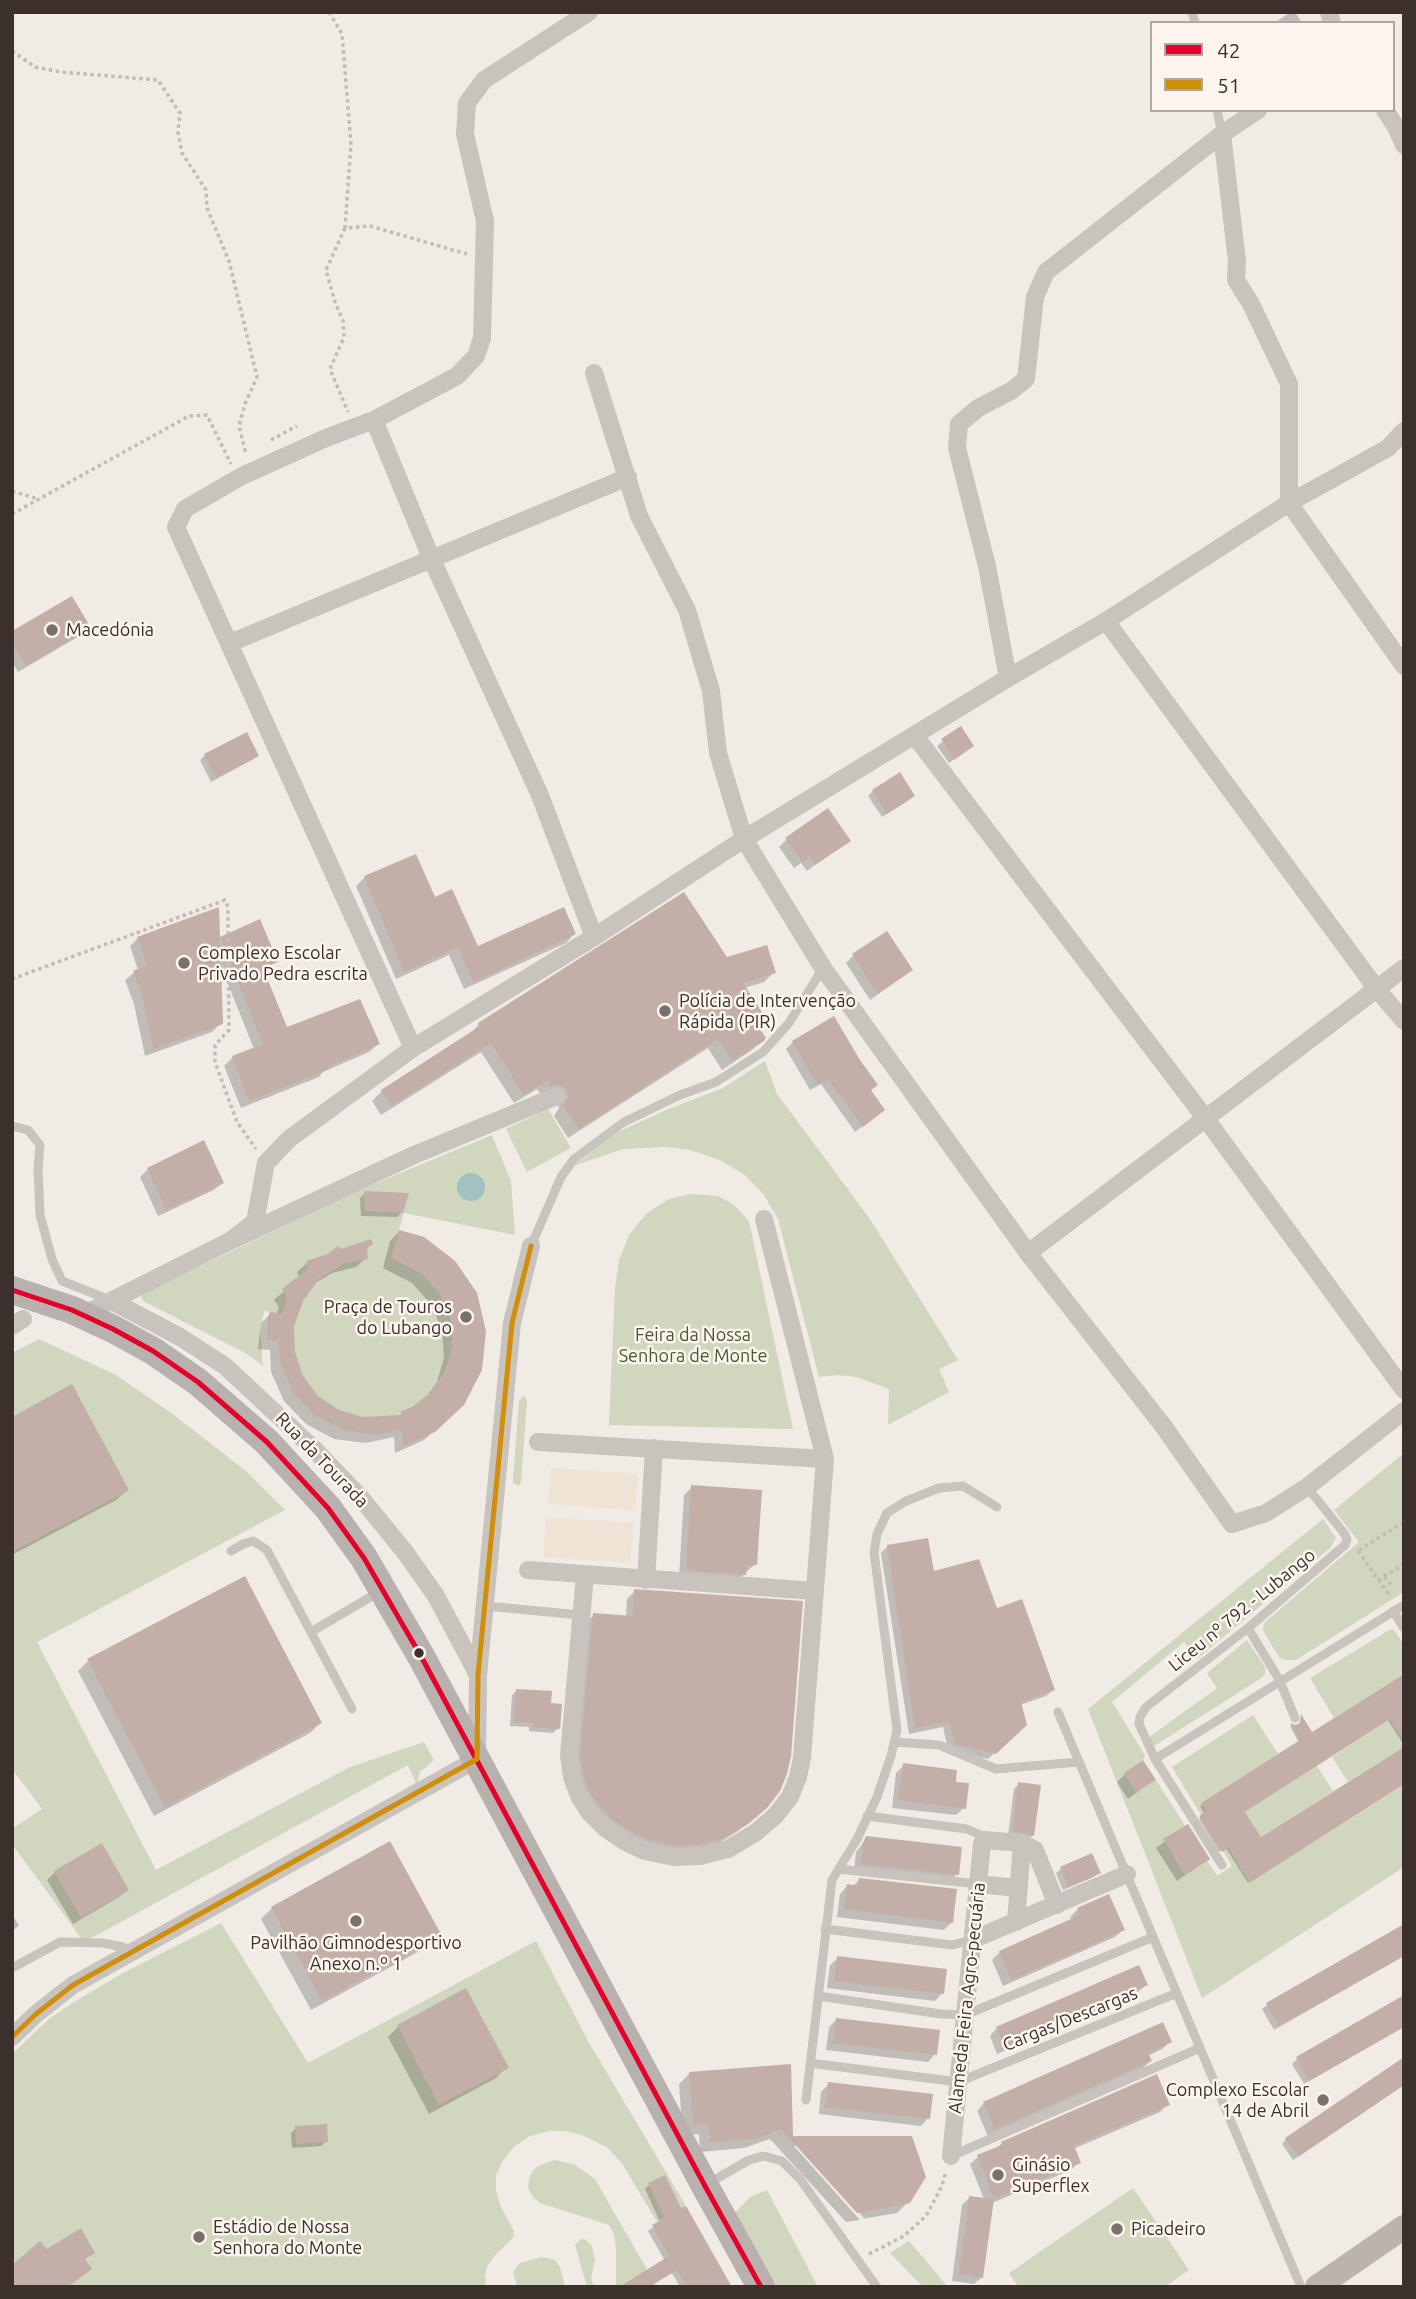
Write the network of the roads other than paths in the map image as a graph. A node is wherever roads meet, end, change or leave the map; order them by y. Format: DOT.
graph roads {
  1 [pos="589,12"];
  2 [pos="1217,112"];
  3 [pos="1255,112"];
  4 [pos="1386,112"];
  5 [pos="1222,134"];
  6 [pos="1404,145"];
  7 [pos="594,373"];
  8 [pos="374,420"];
  9 [pos="1404,431"];
  10 [pos="628,477"];
  11 [pos="1289,503"];
  12 [pos="432,560"];
  13 [pos="1106,621"];
  14 [pos="230,643"];
  15 [pos="1404,666"];
  16 [pos="1008,678"];
  17 [pos="915,736"];
  18 [pos="744,839"];
  19 [pos="594,936"];
  20 [pos="823,968"];
  21 [pos="1404,968"];
  22 [pos="1376,988"];
  23 [pos="1404,1021"];
  24 [pos="413,1048"];
  25 [pos="557,1096"];
  26 [pos="1206,1119"];
  27 [pos="12,1126"];
  28 [pos="764,1219"];
  29 [pos="230,1241"];
  30 [pos="531,1246"];
  31 [pos="1028,1253"];
  32 [pos="12,1290"];
  33 [pos="112,1301"];
  34 [pos="83,1315"];
  35 [pos="1404,1390"];
  36 [pos="1404,1411"];
  37 [pos="538,1442"];
  38 [pos="654,1448"];
  39 [pos="825,1459"];
  40 [pos="1307,1487"];
  41 [pos="996,1507"];
  42 [pos="231,1551"];
  43 [pos="528,1570"];
  44 [pos="585,1575"];
  45 [pos="646,1580"];
  46 [pos="383,1590"];
  47 [pos="815,1591"];
  48 [pos="486,1606"];
  49 [pos="1398,1608"];
  50 [pos="580,1615"];
  51 [pos="1248,1628"];
  52 [pos="1404,1628"];
  53 [pos="311,1632"];
  54 [pos="478,1675"];
  55 [pos="1280,1681"];
  56 [pos="352,1709"];
  57 [pos="1058,1712"];
  58 [pos="1295,1718"];
  59 [pos="894,1742"];
  60 [pos="477,1759"];
  61 [pos="1155,1759"];
  62 [pos="1079,1762"];
  63 [pos="867,1816"];
  64 [pos="987,1840"];
  65 [pos="1022,1843"];
  66 [pos="1222,1865"];
  67 [pos="839,1869"];
  68 [pos="1127,1874"];
  69 [pos="978,1884"];
  70 [pos="1018,1888"];
  71 [pos="1057,1905"];
  72 [pos="1016,1922"];
  73 [pos="825,1929"];
  74 [pos="1153,1937"];
  75 [pos="972,1940"];
  76 [pos="131,1954"];
  77 [pos="12,1968"];
  78 [pos="1177,1993"];
  79 [pos="818,1996"];
  80 [pos="965,2015"];
  81 [pos="12,2037"];
  82 [pos="1200,2048"];
  83 [pos="810,2063"];
  84 [pos="958,2082"];
  85 [pos="806,2100"];
  86 [pos="951,2156"];
  87 [pos="705,2186"];
  88 [pos="1404,2227"];
  89 [pos="761,2287"];
  90 [pos="877,2287"];
  91 [pos="1301,2287"];
  92 [pos="1317,2287"];
  1 -- 8 [label="street"];
  2 -- 5 [label="lane"];
  3 -- 5 [label="street"];
  4 -- 6 [label="street"];
  5 -- 11 [label="street"];
  5 -- 16 [label="street"];
  7 -- 10 [label="street"];
  8 -- 12 [label="street"];
  8 -- 14 [label="street"];
  9 -- 11 [label="street"];
  10 -- 12 [label="street"];
  10 -- 18 [label="street"];
  11 -- 13 [label="street"];
  11 -- 15 [label="street"];
  12 -- 14 [label="street"];
  12 -- 19 [label="street"];
  13 -- 16 [label="street"];
  13 -- 22 [label="street"];
  14 -- 24 [label="street"];
  16 -- 17 [label="street"];
  17 -- 18 [label="street"];
  17 -- 26 [label="street"];
  18 -- 19 [label="street"];
  18 -- 20 [label="street"];
  19 -- 24 [label="street"];
  20 -- 30 [label="lane"];
  20 -- 31 [label="street"];
  21 -- 22 [label="street"];
  22 -- 23 [label="street"];
  22 -- 26 [label="street"];
  24 -- 29 [label="street"];
  25 -- 29 [label="street"];
  26 -- 31 [label="street"];
  26 -- 35 [label="street"];
  27 -- 33 [label="lane"];
  28 -- 39 [label="street"];
  29 -- 33 [label="street"];
  30 -- 48 [label="street"];
  31 -- 40 [label="street"];
  32 -- 34 [label="main road"];
  33 -- 34 [label="street"];
  33 -- 54 [label="street, Rua da Tourada"];
  34 -- 46 [label="main road"];
  36 -- 40 [label="street"];
  37 -- 38 [label="street"];
  38 -- 39 [label="street"];
  38 -- 45 [label="street"];
  39 -- 47 [label="street"];
  40 -- 51 [label="lane, Liceu nº 792 - Lubango"];
  41 -- 59 [label="lane"];
  42 -- 53 [label="lane"];
  43 -- 44 [label="street"];
  44 -- 45 [label="street"];
  44 -- 50 [label="street"];
  45 -- 47 [label="street"];
  46 -- 53 [label="lane"];
  46 -- 60 [label="main road"];
  47 -- 50 [label="street"];
  48 -- 50 [label="lane"];
  48 -- 54 [label="street"];
  49 -- 52 [label="lane"];
  49 -- 55 [label="lane"];
  51 -- 55 [label="lane"];
  51 -- 61 [label="lane, Liceu nº 792 - Lubango"];
  53 -- 56 [label="lane"];
  54 -- 60 [label="street"];
  55 -- 58 [label="lane"];
  55 -- 61 [label="lane"];
  57 -- 62 [label="lane"];
  59 -- 62 [label="lane"];
  59 -- 63 [label="lane"];
  60 -- 76 [label="street"];
  60 -- 87 [label="main road"];
  61 -- 66 [label="lane, Liceu nº 792 - Lubango"];
  62 -- 68 [label="lane"];
  63 -- 64 [label="lane"];
  63 -- 67 [label="lane"];
  64 -- 65 [label="street"];
  64 -- 69 [label="street, Alameda Feira Agro-pecuária"];
  65 -- 70 [label="street"];
  65 -- 71 [label="street"];
  67 -- 69 [label="lane"];
  67 -- 73 [label="lane"];
  68 -- 71 [label="street"];
  68 -- 74 [label="lane"];
  69 -- 70 [label="street"];
  69 -- 75 [label="street, Alameda Feira Agro-pecuária"];
  70 -- 72 [label="street"];
  71 -- 72 [label="street"];
  72 -- 75 [label="street"];
  73 -- 75 [label="lane"];
  73 -- 79 [label="lane"];
  74 -- 78 [label="lane"];
  74 -- 80 [label="lane"];
  75 -- 80 [label="street, Alameda Feira Agro-pecuária"];
  76 -- 77 [label="lane"];
  76 -- 81 [label="street"];
  78 -- 82 [label="lane"];
  78 -- 84 [label="lane, Cargas/Descargas"];
  79 -- 80 [label="lane"];
  79 -- 83 [label="lane"];
  80 -- 84 [label="street, Alameda Feira Agro-pecuária"];
  82 -- 86 [label="lane"];
  82 -- 91 [label="lane"];
  83 -- 84 [label="lane, Cargas/Descargas"];
  83 -- 85 [label="lane"];
  84 -- 86 [label="street, Alameda Feira Agro-pecuária"];
  87 -- 89 [label="main road"];
  87 -- 90 [label="lane"];
  88 -- 92 [label="main road"];
}
